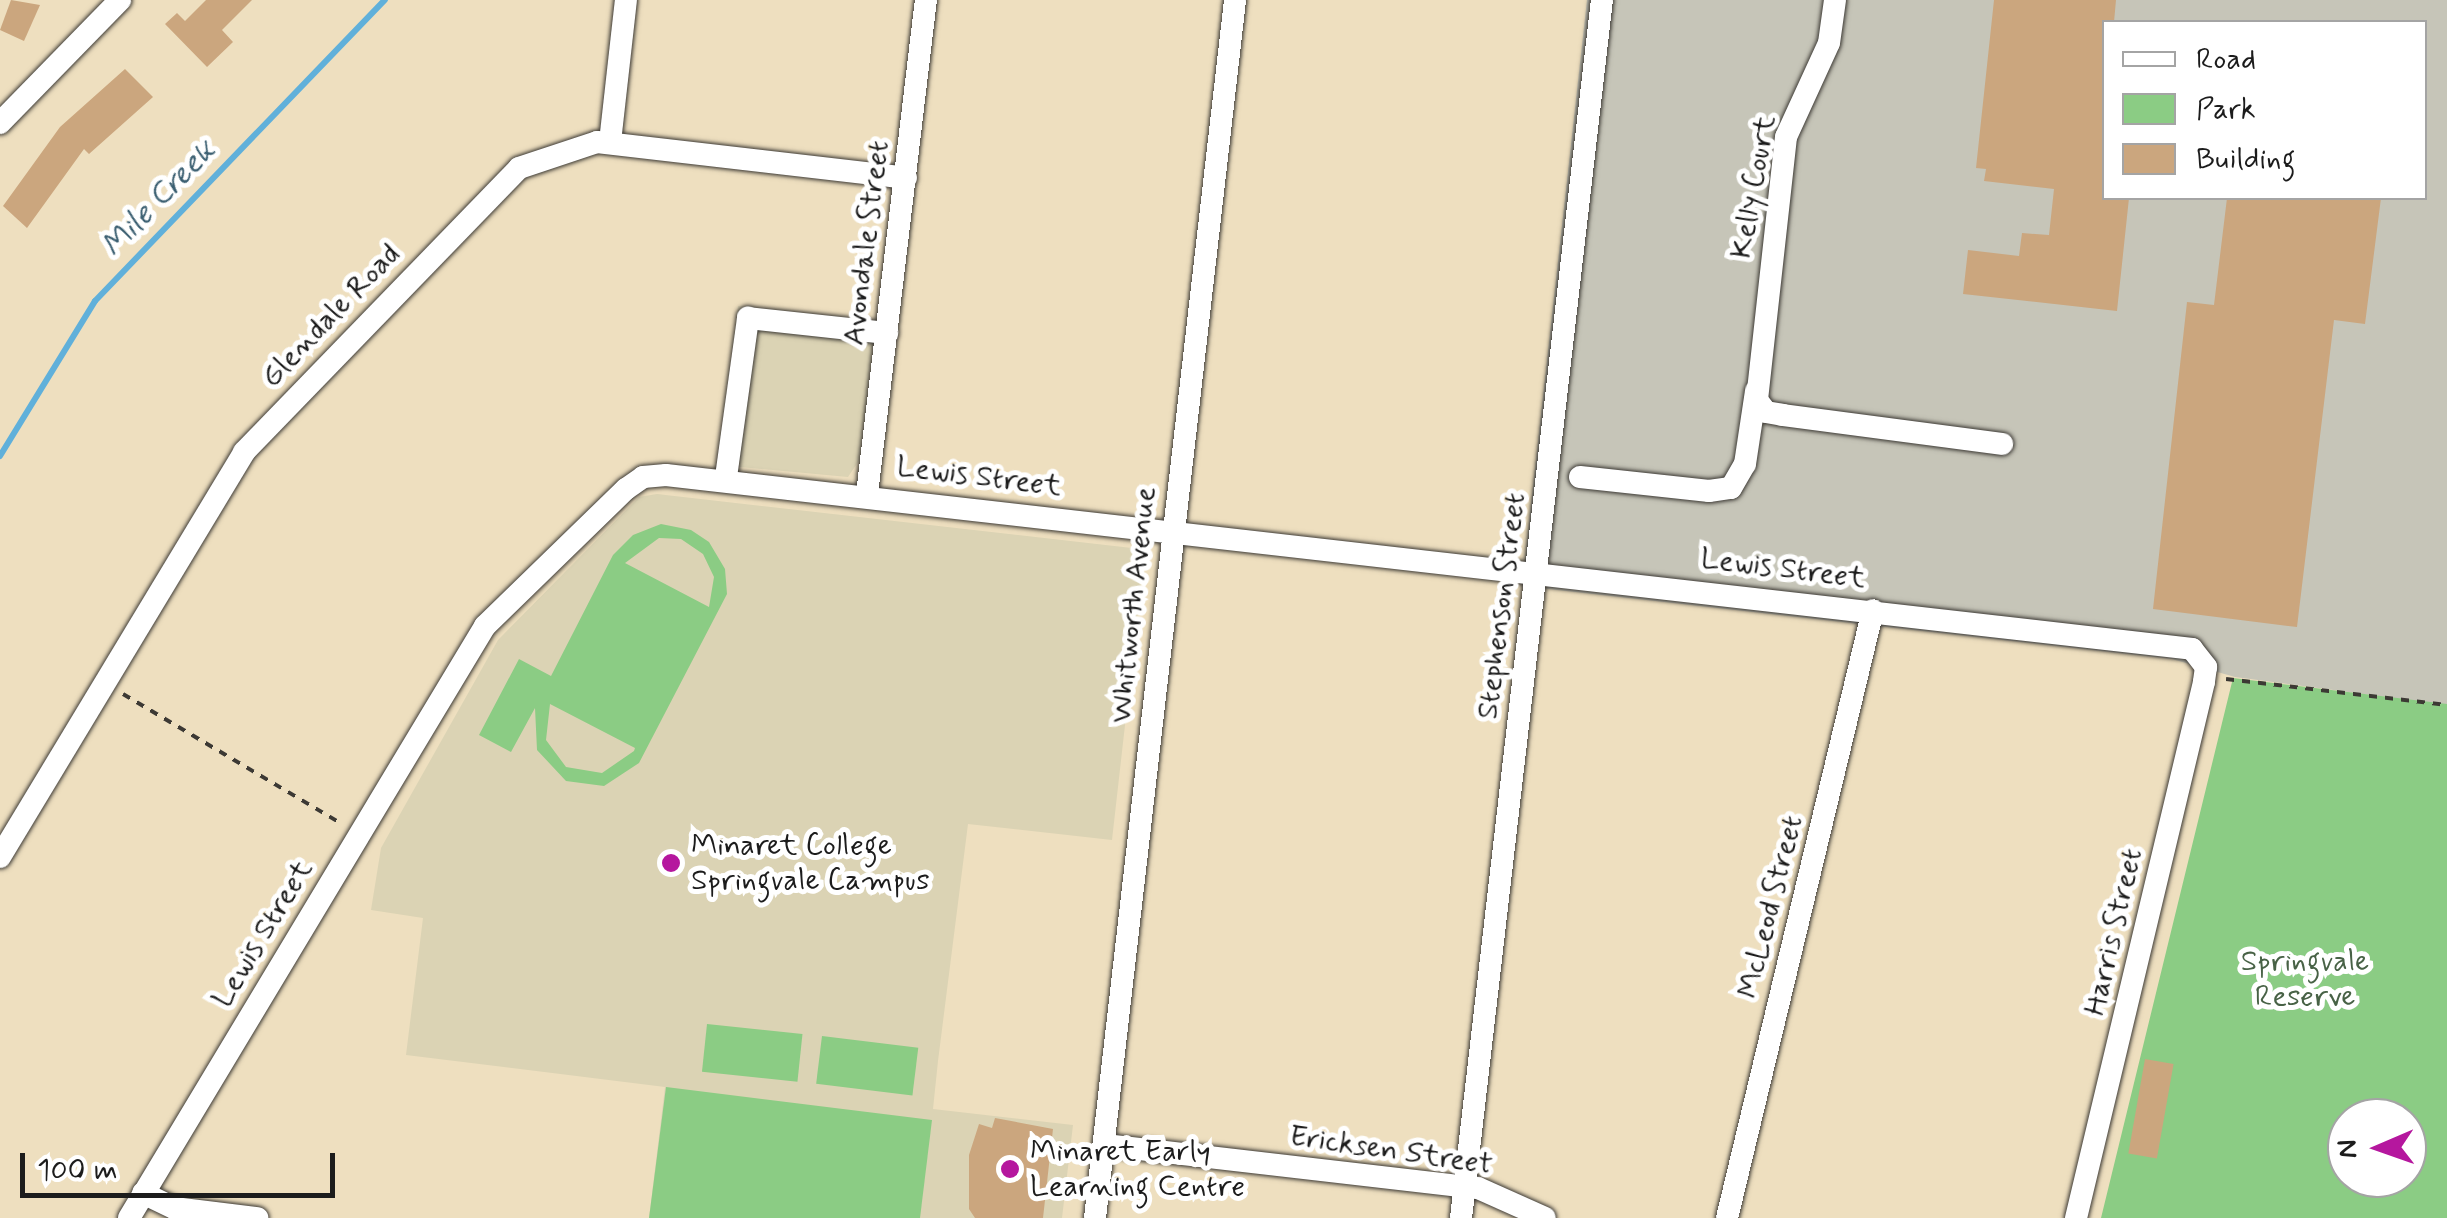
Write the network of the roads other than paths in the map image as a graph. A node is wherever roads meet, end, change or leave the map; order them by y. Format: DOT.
graph roads {
  1 [pos="120,0"];
  2 [pos="626,0"];
  3 [pos="926,0"];
  4 [pos="1235,0"];
  5 [pos="1602,0"];
  6 [pos="1835,0"];
  7 [pos="94,12"];
  8 [pos="0,123"];
  9 [pos="610,142"];
  10 [pos="906,178"];
  11 [pos="886,333"];
  12 [pos="1756,391"];
  13 [pos="2002,444"];
  14 [pos="726,477"];
  15 [pos="1580,477"];
  16 [pos="867,494"];
  17 [pos="1172,529"];
  18 [pos="1536,572"];
  19 [pos="1874,610"];
  20 [pos="2210,669"];
  21 [pos="0,857"];
  22 [pos="1105,1145"];
  23 [pos="1464,1186"];
  24 [pos="144,1193"];
  25 [pos="129,1218"];
  26 [pos="257,1218"];
  27 [pos="1095,1218"];
  28 [pos="1461,1218"];
  29 [pos="1545,1218"];
  30 [pos="1727,1218"];
  31 [pos="2076,1218"];
  1 -- 7 [label="street"];
  2 -- 9 [label="street"];
  3 -- 10 [label="street, Avondale Street"];
  4 -- 17 [label="street, Whitworth Avenue"];
  5 -- 18 [label="street, Stephenson Street"];
  6 -- 12 [label="street, Kelly Court"];
  7 -- 8 [label="street"];
  9 -- 10 [label="street, Glendale Road"];
  9 -- 21 [label="street, Glendale Road"];
  10 -- 11 [label="street, Avondale Street"];
  11 -- 14 [label="street"];
  11 -- 16 [label="street, Avondale Street"];
  12 -- 13 [label="street"];
  12 -- 15 [label="street, Kelly Court"];
  14 -- 16 [label="street, Lewis Street"];
  14 -- 24 [label="street, Lewis Street"];
  16 -- 17 [label="street, Lewis Street"];
  17 -- 18 [label="street, Lewis Street"];
  17 -- 22 [label="street, Whitworth Avenue"];
  18 -- 19 [label="street, Lewis Street"];
  18 -- 23 [label="street, Stephenson Street"];
  19 -- 20 [label="street, Lewis Street"];
  19 -- 30 [label="street, McLeod Street"];
  20 -- 31 [label="street, Harris Street"];
  22 -- 23 [label="street, Ericksen Street"];
  22 -- 27 [label="street, Whitworth Avenue"];
  23 -- 28 [label="street, Stephenson Street"];
  23 -- 29 [label="street, Ericksen Street"];
  24 -- 25 [label="street, Lewis Street"];
  24 -- 26 [label="street"];
}
